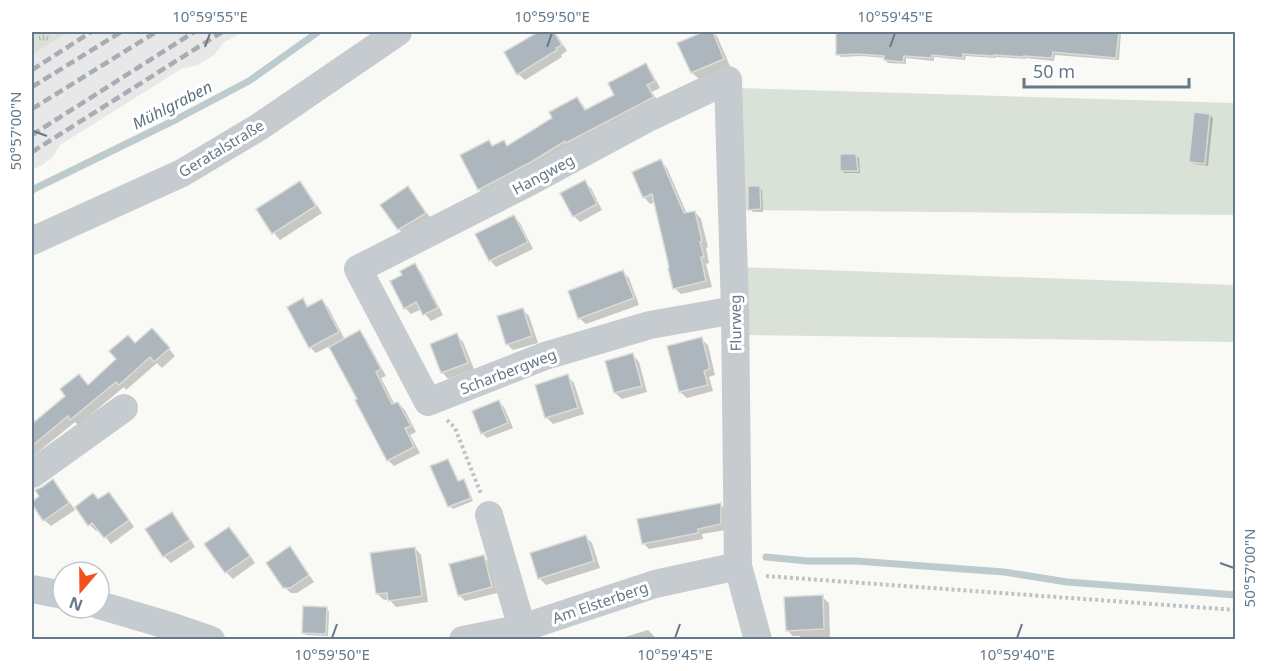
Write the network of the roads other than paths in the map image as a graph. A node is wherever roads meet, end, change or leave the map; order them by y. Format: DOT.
graph roads {
  1 [pos="398,32"];
  2 [pos="729,80"];
  3 [pos="32,241"];
  4 [pos="358,269"];
  5 [pos="735,310"];
  6 [pos="124,408"];
  7 [pos="32,474"];
  8 [pos="489,515"];
  9 [pos="740,571"];
  10 [pos="32,589"];
  11 [pos="51,593"];
  12 [pos="111,610"];
  13 [pos="522,628"];
  14 [pos="171,633"];
  15 [pos="210,639"];
  16 [pos="463,639"];
  17 [pos="758,639"];
  1 -- 3 [label="street, Geratalstraße"];
  2 -- 4 [label="street, Hangweg"];
  2 -- 5 [label="street, Flurweg"];
  4 -- 5 [label="street, Scharbergweg"];
  5 -- 9 [label="street, Flurweg"];
  6 -- 7 [label="street"];
  8 -- 13 [label="street"];
  9 -- 13 [label="street, Am Elsterberg"];
  9 -- 17 [label="street, Flurweg"];
  10 -- 11 [label="street"];
  12 -- 14 [label="street"];
  13 -- 16 [label="street, Am Elsterberg"];
  14 -- 15 [label="street"];
}
